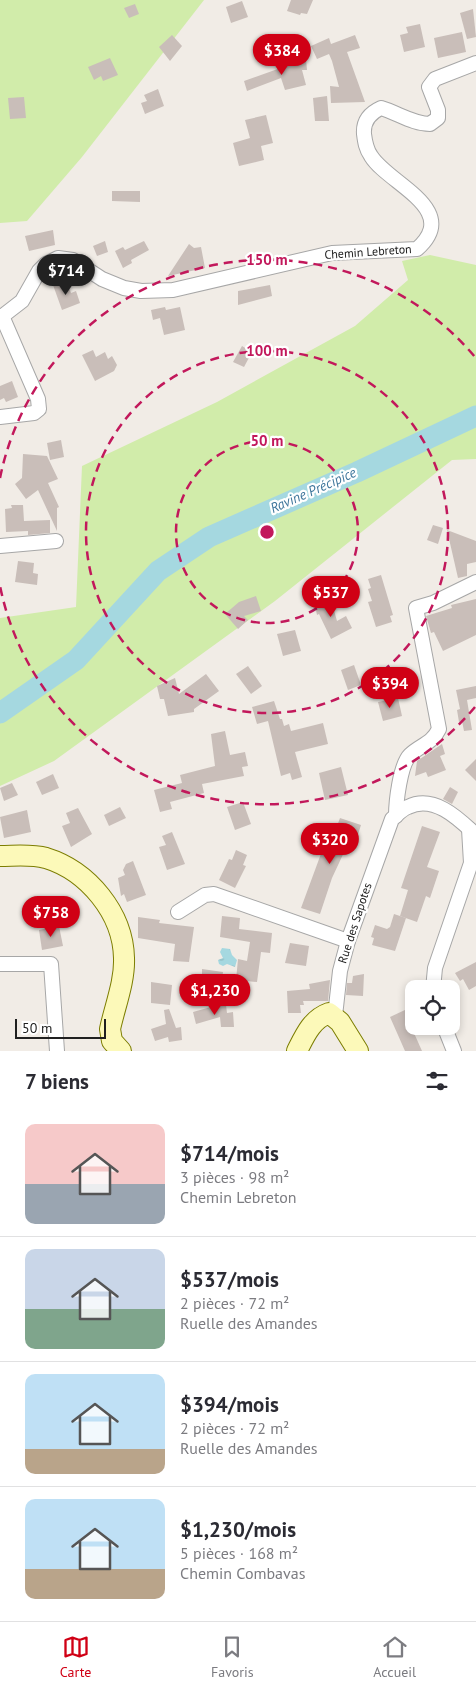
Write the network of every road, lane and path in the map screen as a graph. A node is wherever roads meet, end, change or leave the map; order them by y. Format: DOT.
graph roads {
  1 [pos="476,63"];
  2 [pos="1,317"];
  3 [pos="0,418"];
  4 [pos="56,541"];
  5 [pos="0,546"];
  6 [pos="476,582"];
  7 [pos="396,816"];
  8 [pos="473,832"];
  9 [pos="0,856"];
  10 [pos="178,912"];
  11 [pos="348,941"];
  12 [pos="0,964"];
  13 [pos="434,980"];
  14 [pos="335,1016"];
  15 [pos="448,1035"];
  16 [pos="57,1051"];
  17 [pos="121,1051"];
  18 [pos="298,1051"];
  19 [pos="358,1051"];
  20 [pos="454,1051"];
  1 -- 2 [label="street, Chemin Lebreton"];
  2 -- 3 [label="street"];
  4 -- 5 [label="street"];
  6 -- 7 [label="street"];
  7 -- 8 [label="street"];
  7 -- 11 [label="street, Rue des Sapotes"];
  8 -- 13 [label="street"];
  9 -- 17 [label="street"];
  10 -- 11 [label="street"];
  11 -- 14 [label="street, Rue des Sapotes"];
  12 -- 16 [label="street"];
  14 -- 18 [label="street"];
  14 -- 19 [label="street"];
  15 -- 20 [label="street"];
}
